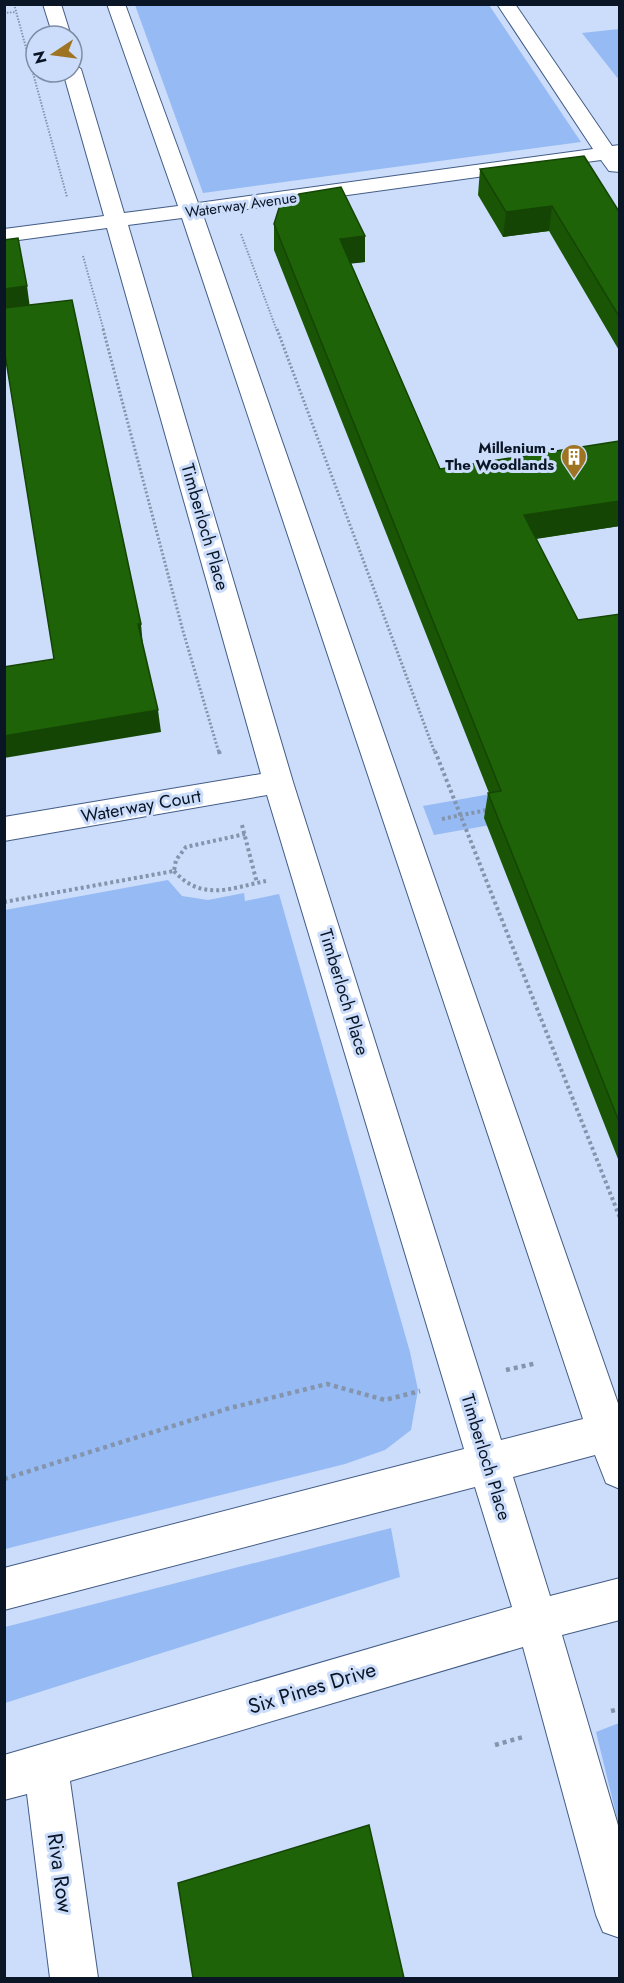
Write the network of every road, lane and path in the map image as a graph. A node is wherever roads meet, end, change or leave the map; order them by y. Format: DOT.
graph roads {
  1 [pos="14,4"];
  2 [pos="52,4"];
  3 [pos="116,4"];
  4 [pos="506,4"];
  5 [pos="16,12"];
  6 [pos="4,13"];
  7 [pos="58,24"];
  8 [pos="76,84"];
  9 [pos="612,152"];
  10 [pos="620,173"];
  11 [pos="227,207"];
  12 [pos="191,212"];
  13 [pos="117,220"];
  14 [pos="75,226"];
  15 [pos="4,236"];
  16 [pos="278,782"];
  17 [pos="231,790"];
  18 [pos="493,809"];
  19 [pos="459,816"];
  20 [pos="292,825"];
  21 [pos="400,826"];
  22 [pos="4,829"];
  23 [pos="244,834"];
  24 [pos="174,871"];
  25 [pos="4,902"];
  26 [pos="620,1218"];
  27 [pos="384,1400"];
  28 [pos="613,1431"];
  29 [pos="488,1461"];
  30 [pos="620,1469"];
  31 [pos="4,1479"];
  32 [pos="4,1589"];
  33 [pos="620,1599"];
  34 [pos="537,1621"];
  35 [pos="25,1773"];
  36 [pos="620,1915"];
  37 [pos="74,1978"];
  1 -- 5 [label="path"];
  2 -- 7 [label="street"];
  3 -- 12 [label="street"];
  4 -- 9 [label="street"];
  5 -- 6 [label="path"];
  5 -- 14 [label="path"];
  8 -- 13 [label="street, Timberloch Place"];
  9 -- 10 [label="street"];
  9 -- 11 [label="street, Waterway Avenue"];
  11 -- 12 [label="street, Waterway Avenue"];
  11 -- 19 [label="path"];
  12 -- 13 [label="street, Waterway Avenue"];
  12 -- 21 [label="street"];
  13 -- 14 [label="street, Waterway Avenue"];
  13 -- 16 [label="street, Timberloch Place"];
  14 -- 15 [label="street, Waterway Avenue"];
  14 -- 17 [label="path"];
  16 -- 17 [label="street, Waterway Court"];
  16 -- 20 [label="street, Timberloch Place"];
  17 -- 22 [label="street, Waterway Court"];
  17 -- 23 [label="path"];
  18 -- 19 [label="path"];
  19 -- 21 [label="path"];
  19 -- 26 [label="path"];
  20 -- 23 [label="path"];
  20 -- 29 [label="street, Timberloch Place"];
  21 -- 28 [label="street"];
  23 -- 24 [label="path"];
  23 -- 24 [label="path"];
  24 -- 25 [label="path"];
  27 -- 31 [label="path"];
  28 -- 29 [label="street"];
  28 -- 30 [label="street"];
  29 -- 32 [label="street"];
  29 -- 34 [label="street, Timberloch Place"];
  33 -- 34 [label="street, Six Pines Drive"];
  34 -- 35 [label="street, Six Pines Drive"];
  34 -- 36 [label="street, Timberloch Place"];
  35 -- 37 [label="street, Riva Row"];
}
